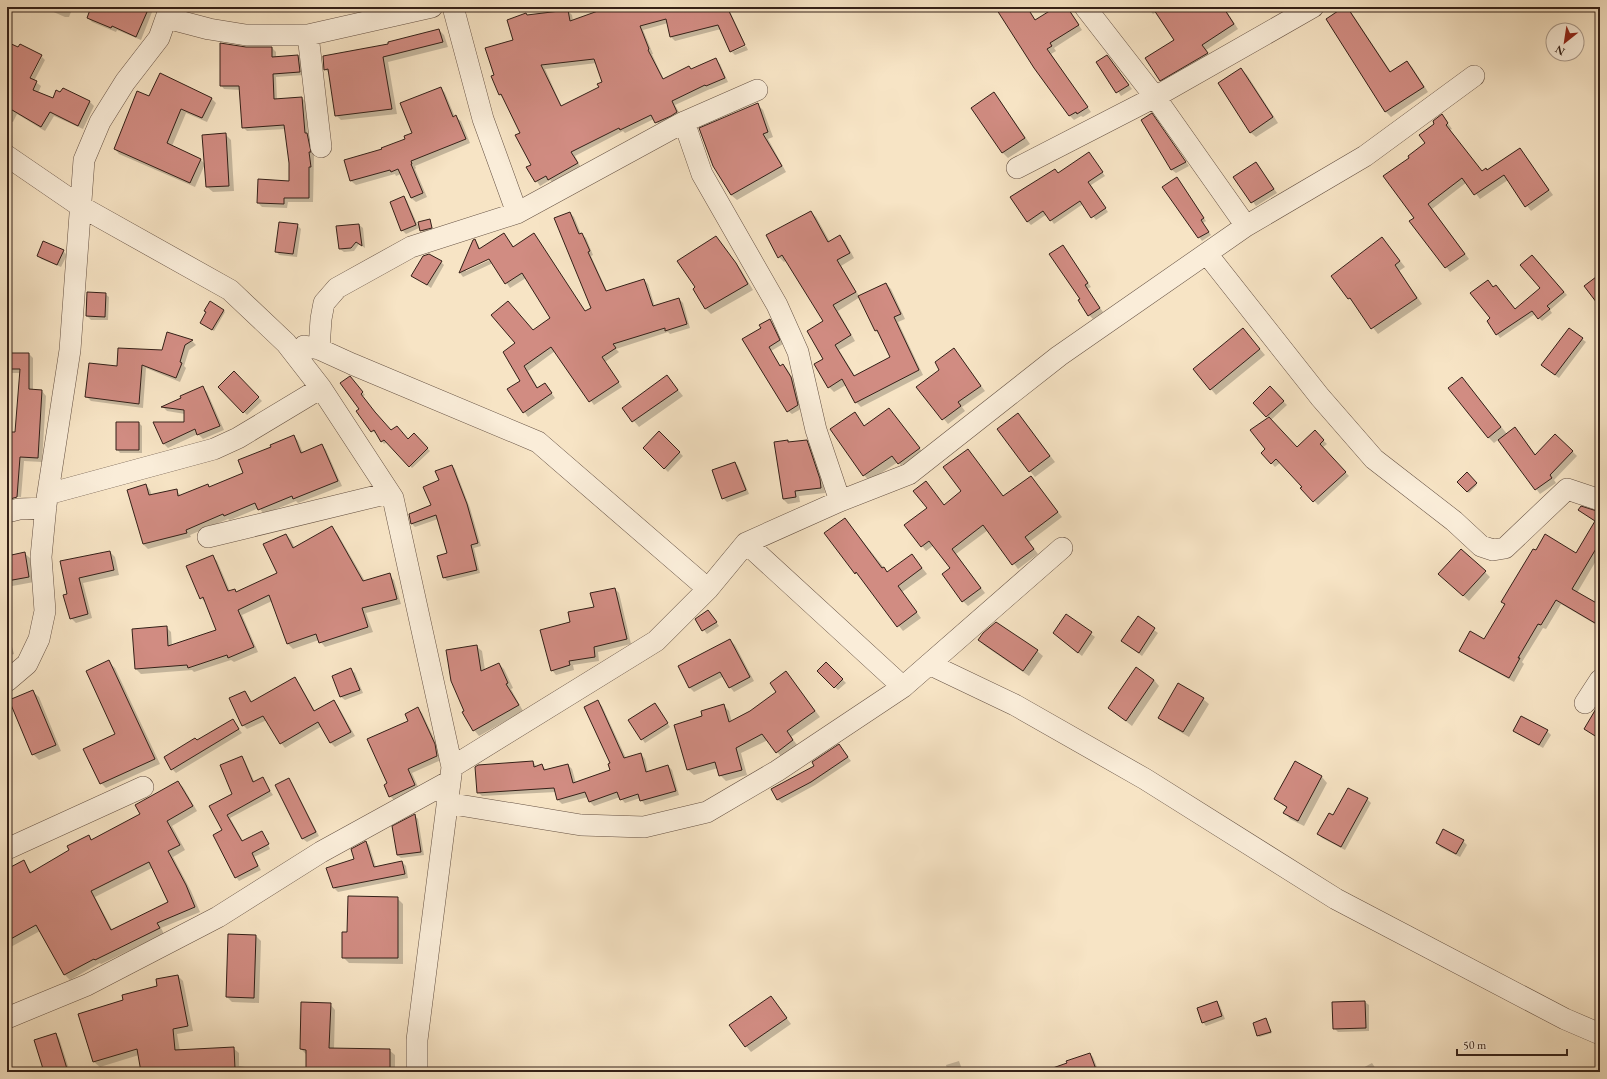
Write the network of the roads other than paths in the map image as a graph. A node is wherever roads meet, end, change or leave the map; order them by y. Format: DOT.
graph roads {
  1 [pos="432,7"];
  2 [pos="453,7"];
  3 [pos="1085,7"];
  4 [pos="1313,7"];
  5 [pos="169,12"];
  6 [pos="308,34"];
  7 [pos="1474,76"];
  8 [pos="757,90"];
  9 [pos="1154,97"];
  10 [pos="684,122"];
  11 [pos="321,147"];
  12 [pos="7,156"];
  13 [pos="1017,168"];
  14 [pos="80,206"];
  15 [pos="517,213"];
  16 [pos="1246,226"];
  17 [pos="1207,254"];
  18 [pos="286,343"];
  19 [pos="319,349"];
  20 [pos="321,388"];
  21 [pos="389,493"];
  22 [pos="1600,500"];
  23 [pos="47,501"];
  24 [pos="840,501"];
  25 [pos="7,512"];
  26 [pos="208,537"];
  27 [pos="746,543"];
  28 [pos="1062,548"];
  29 [pos="708,589"];
  30 [pos="929,664"];
  31 [pos="1600,680"];
  32 [pos="7,681"];
  33 [pos="903,687"];
  34 [pos="1585,703"];
  35 [pos="451,774"];
  36 [pos="143,787"];
  37 [pos="447,803"];
  38 [pos="7,849"];
  39 [pos="7,1018"];
  40 [pos="1600,1034"];
  41 [pos="417,1072"];
  1 -- 6 [label="street"];
  2 -- 15 [label="street"];
  3 -- 9 [label="street"];
  4 -- 9 [label="street"];
  5 -- 6 [label="street"];
  5 -- 14 [label="street"];
  6 -- 11 [label="street"];
  7 -- 16 [label="street"];
  8 -- 10 [label="street"];
  9 -- 13 [label="street"];
  9 -- 16 [label="street"];
  10 -- 15 [label="street"];
  10 -- 24 [label="street"];
  12 -- 14 [label="street"];
  14 -- 18 [label="street"];
  14 -- 23 [label="street"];
  15 -- 19 [label="street"];
  16 -- 17 [label="street"];
  17 -- 22 [label="street"];
  17 -- 24 [label="street"];
  18 -- 19 [label="street"];
  18 -- 20 [label="street"];
  19 -- 29 [label="street"];
  20 -- 21 [label="street"];
  20 -- 23 [label="street"];
  21 -- 26 [label="street"];
  21 -- 35 [label="street"];
  23 -- 25 [label="street"];
  23 -- 32 [label="street"];
  24 -- 27 [label="street"];
  27 -- 29 [label="street"];
  27 -- 33 [label="street"];
  28 -- 30 [label="street"];
  29 -- 35 [label="street"];
  30 -- 33 [label="street"];
  30 -- 40 [label="street"];
  31 -- 34 [label="street"];
  33 -- 37 [label="street"];
  35 -- 37 [label="street"];
  35 -- 39 [label="street"];
  36 -- 38 [label="street"];
  37 -- 41 [label="street"];
}
